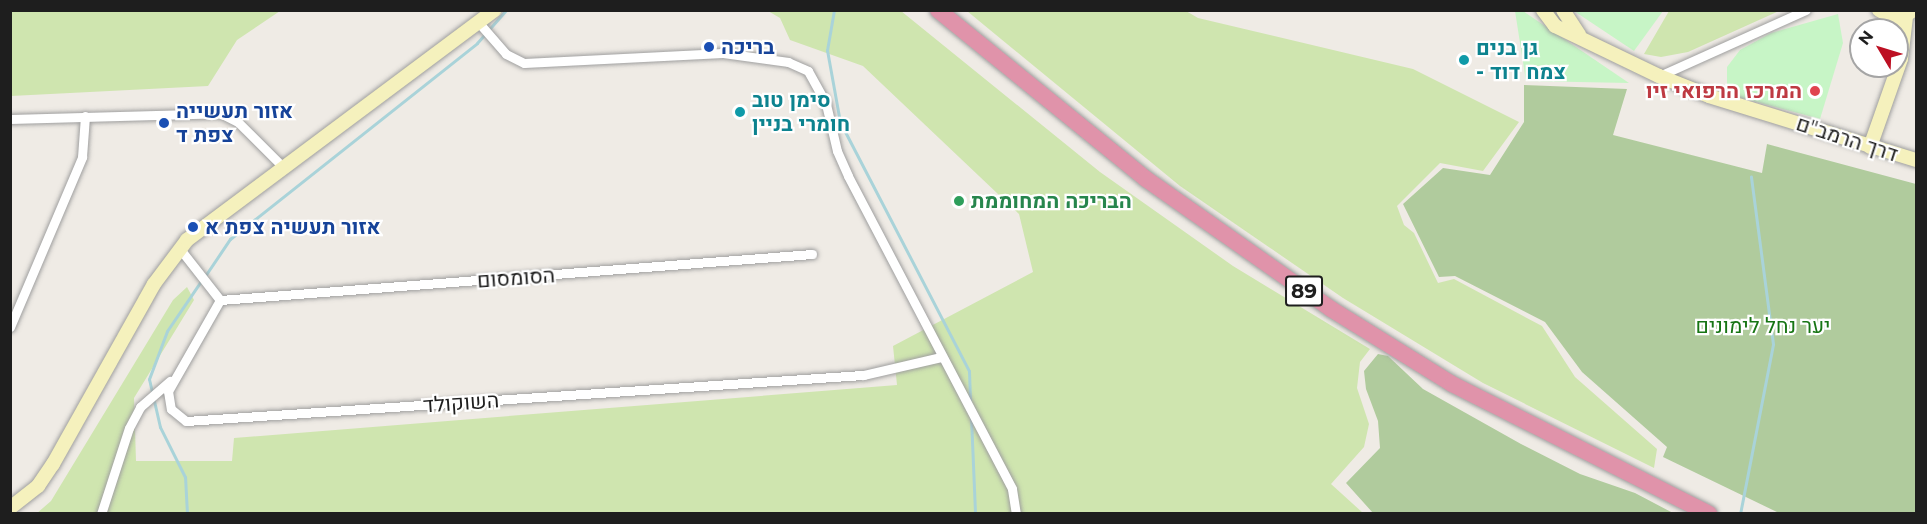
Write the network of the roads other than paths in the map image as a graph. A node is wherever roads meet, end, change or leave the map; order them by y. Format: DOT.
graph roads {
  1 [pos="494,10"];
  2 [pos="938,10"];
  3 [pos="1563,10"];
  4 [pos="1806,10"];
  5 [pos="1542,13"];
  6 [pos="479,22"];
  7 [pos="1582,39"];
  8 [pos="1659,76"];
  9 [pos="1893,78"];
  10 [pos="85,116"];
  11 [pos="10,119"];
  12 [pos="1864,145"];
  13 [pos="1917,160"];
  14 [pos="283,167"];
  15 [pos="180,249"];
  16 [pos="812,254"];
  17 [pos="220,300"];
  18 [pos="10,327"];
  19 [pos="941,357"];
  20 [pos="174,378"];
  21 [pos="10,508"];
  22 [pos="100,513"];
  23 [pos="1016,513"];
  24 [pos="1709,513"];
  1 -- 6 [label="street"];
  2 -- 24 [label="highway, 89"];
  3 -- 7 [label="street"];
  4 -- 8 [label="street"];
  5 -- 7 [label="street, דרך הרמב\"ם"];
  6 -- 14 [label="street"];
  6 -- 19 [label="street"];
  7 -- 8 [label="street, דרך הרמב\"ם"];
  8 -- 12 [label="street, דרך הרמב\"ם"];
  9 -- 12 [label="street"];
  10 -- 11 [label="street"];
  10 -- 14 [label="street"];
  10 -- 18 [label="street"];
  12 -- 13 [label="street, דרך הרמב\"ם"];
  14 -- 15 [label="street"];
  15 -- 17 [label="street"];
  15 -- 21 [label="street"];
  16 -- 17 [label="street, הסומסום"];
  17 -- 20 [label="street, השוקולד"];
  19 -- 20 [label="street, השוקולד"];
  19 -- 23 [label="street"];
  20 -- 22 [label="street"];
}
